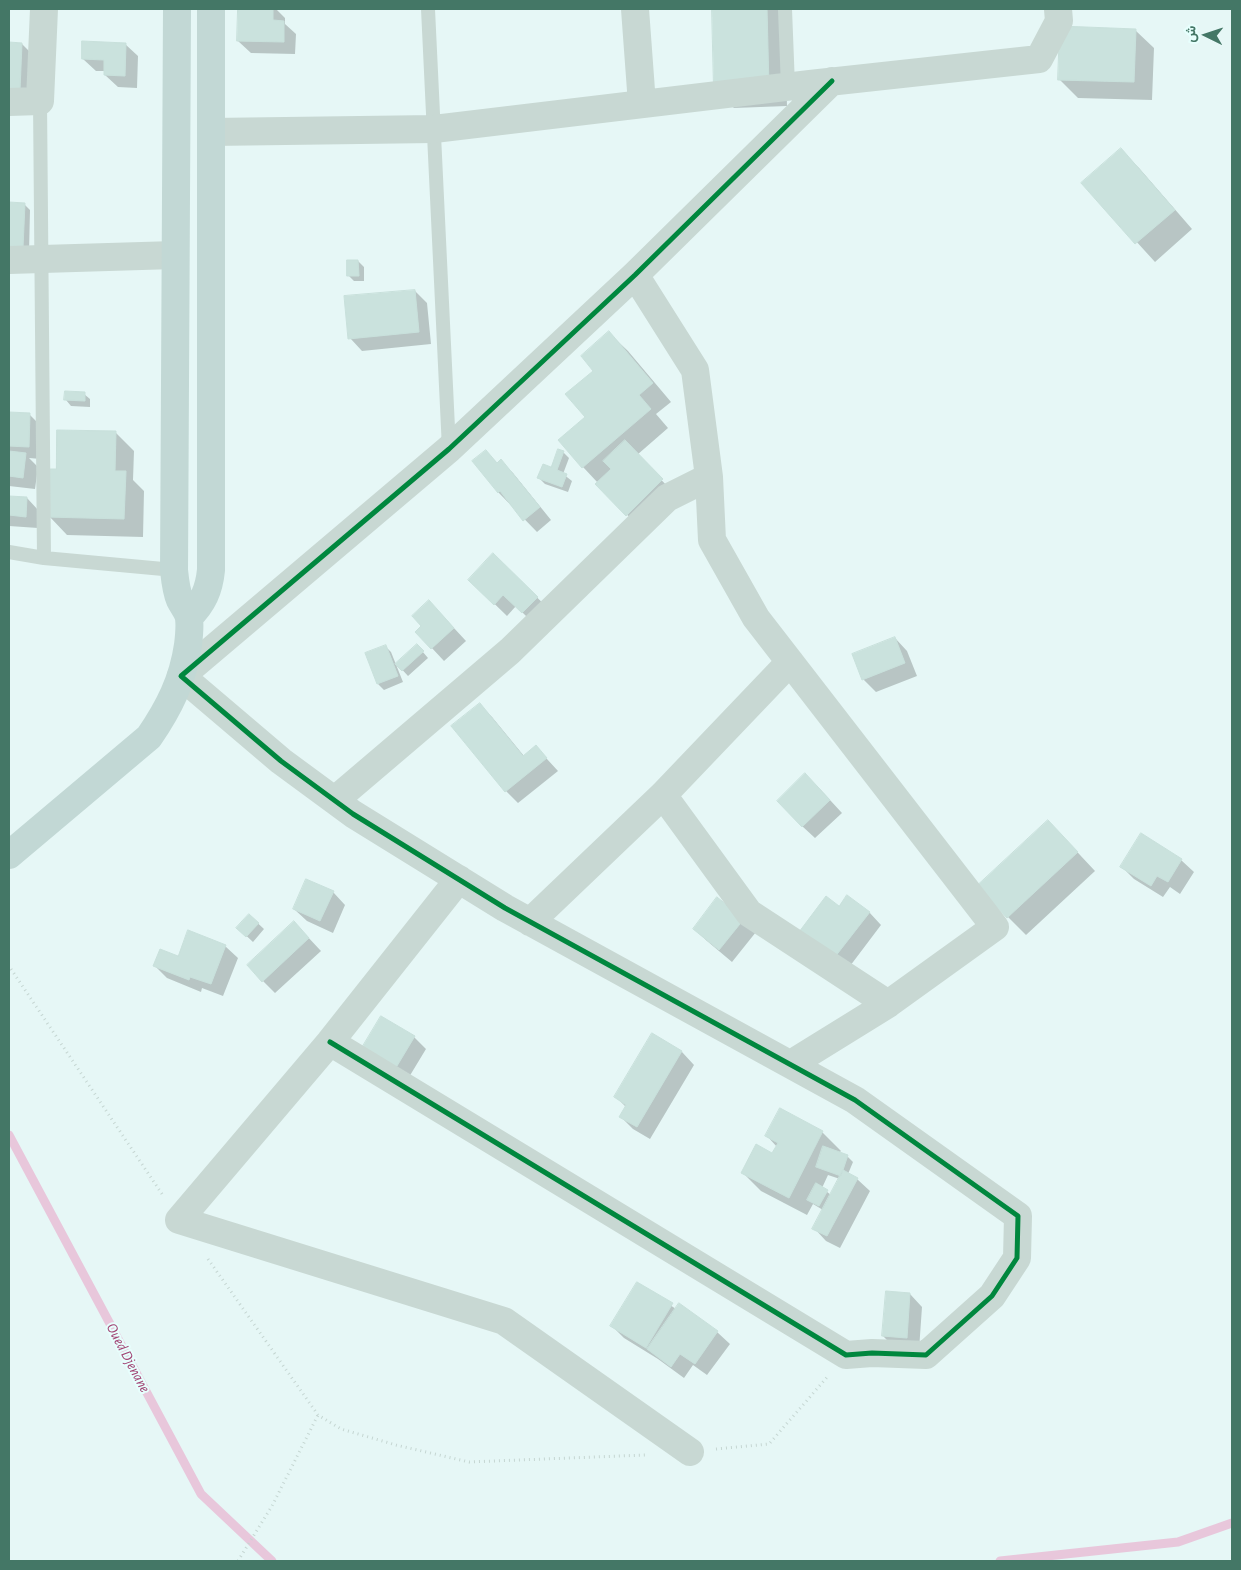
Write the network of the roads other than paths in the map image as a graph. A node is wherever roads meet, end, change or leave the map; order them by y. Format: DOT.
graph roads {
  1 [pos="44,9"];
  2 [pos="177,9"];
  3 [pos="212,9"];
  4 [pos="428,9"];
  5 [pos="635,9"];
  6 [pos="785,9"];
  7 [pos="1058,9"];
  8 [pos="832,81"];
  9 [pos="788,86"];
  10 [pos="40,101"];
  11 [pos="9,102"];
  12 [pos="642,104"];
  13 [pos="434,129"];
  14 [pos="211,132"];
  15 [pos="175,254"];
  16 [pos="9,260"];
  17 [pos="42,260"];
  18 [pos="635,275"];
  19 [pos="449,449"];
  20 [pos="709,477"];
  21 [pos="9,552"];
  22 [pos="44,558"];
  23 [pos="174,570"];
  24 [pos="189,617"];
  25 [pos="790,662"];
  26 [pos="182,676"];
  27 [pos="663,795"];
  28 [pos="335,800"];
  29 [pos="9,855"];
  30 [pos="460,879"];
  31 [pos="530,922"];
  32 [pos="888,1004"];
  33 [pos="330,1042"];
  34 [pos="791,1064"];
  35 [pos="690,1452"];
  1 -- 10 [label="street"];
  2 -- 15 [label="main road"];
  3 -- 14 [label="main road"];
  4 -- 13 [label="lane"];
  5 -- 12 [label="street"];
  6 -- 9 [label="lane"];
  7 -- 8 [label="street"];
  8 -- 9 [label="street"];
  8 -- 18 [label="street"];
  9 -- 12 [label="street"];
  10 -- 11 [label="street"];
  10 -- 17 [label="lane"];
  12 -- 13 [label="street"];
  13 -- 14 [label="street"];
  13 -- 19 [label="lane"];
  14 -- 24 [label="main road"];
  15 -- 17 [label="street"];
  15 -- 23 [label="main road"];
  16 -- 17 [label="street"];
  17 -- 22 [label="lane"];
  18 -- 19 [label="street"];
  18 -- 20 [label="street"];
  19 -- 26 [label="street"];
  20 -- 25 [label="street"];
  20 -- 28 [label="street"];
  21 -- 22 [label="lane"];
  22 -- 23 [label="lane"];
  23 -- 24 [label="main road"];
  24 -- 26 [label="main road"];
  25 -- 27 [label="street"];
  25 -- 32 [label="street"];
  26 -- 28 [label="street"];
  26 -- 29 [label="main road"];
  27 -- 31 [label="street"];
  27 -- 32 [label="street"];
  28 -- 30 [label="street"];
  30 -- 31 [label="street"];
  30 -- 33 [label="street"];
  31 -- 34 [label="street"];
  32 -- 34 [label="street"];
  33 -- 34 [label="street"];
  33 -- 35 [label="street"];
}
